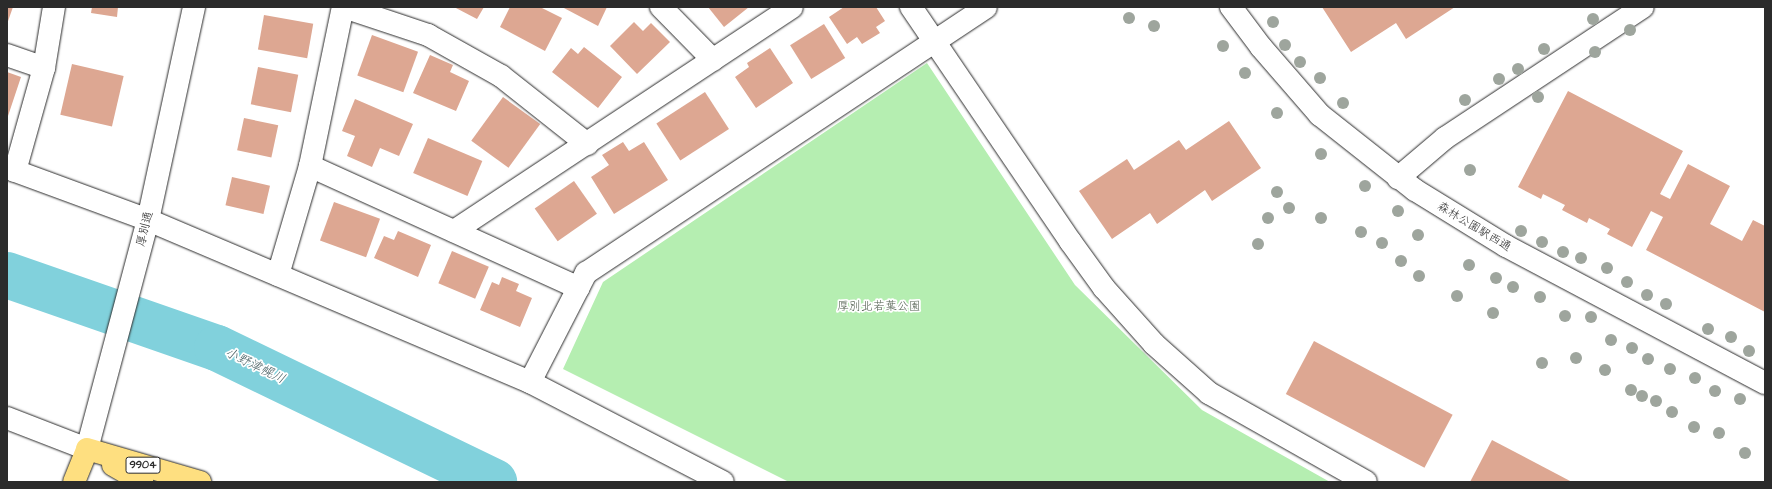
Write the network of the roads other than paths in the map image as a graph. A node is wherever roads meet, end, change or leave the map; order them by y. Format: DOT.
graph roads {
  1 [pos="54,7"];
  2 [pos="194,7"];
  3 [pos="343,7"];
  4 [pos="661,7"];
  5 [pos="792,7"];
  6 [pos="911,7"];
  7 [pos="986,7"];
  8 [pos="1231,7"];
  9 [pos="1643,7"];
  10 [pos="934,41"];
  11 [pos="7,55"];
  12 [pos="712,60"];
  13 [pos="44,68"];
  14 [pos="586,144"];
  15 [pos="310,166"];
  16 [pos="11,170"];
  17 [pos="1398,178"];
  18 [pos="148,220"];
  19 [pos="454,231"];
  20 [pos="278,275"];
  21 [pos="579,288"];
  22 [pos="530,382"];
  23 [pos="1765,383"];
  24 [pos="7,418"];
  25 [pos="87,449"];
  26 [pos="74,482"];
  27 [pos="142,482"];
  28 [pos="200,482"];
  29 [pos="723,482"];
  30 [pos="1366,482"];
  1 -- 13 [label="street"];
  2 -- 18 [label="street, 厚別通"];
  3 -- 14 [label="street"];
  3 -- 15 [label="street"];
  4 -- 12 [label="street"];
  5 -- 12 [label="street"];
  6 -- 10 [label="street"];
  7 -- 10 [label="street"];
  8 -- 17 [label="street, 森林公園駅西通"];
  9 -- 17 [label="street"];
  10 -- 21 [label="street"];
  10 -- 30 [label="street"];
  11 -- 13 [label="street"];
  12 -- 14 [label="street"];
  13 -- 16 [label="street"];
  14 -- 19 [label="street"];
  15 -- 19 [label="street"];
  15 -- 20 [label="street"];
  16 -- 18 [label="street"];
  17 -- 23 [label="street, 森林公園駅西通"];
  18 -- 20 [label="street"];
  18 -- 25 [label="street, 厚別通"];
  19 -- 21 [label="street"];
  20 -- 22 [label="street"];
  21 -- 22 [label="street"];
  22 -- 29 [label="street"];
  24 -- 25 [label="street"];
  25 -- 26 [label="main road"];
  25 -- 27 [label="main road, 9904"];
  25 -- 28 [label="main road, 9904"];
}
